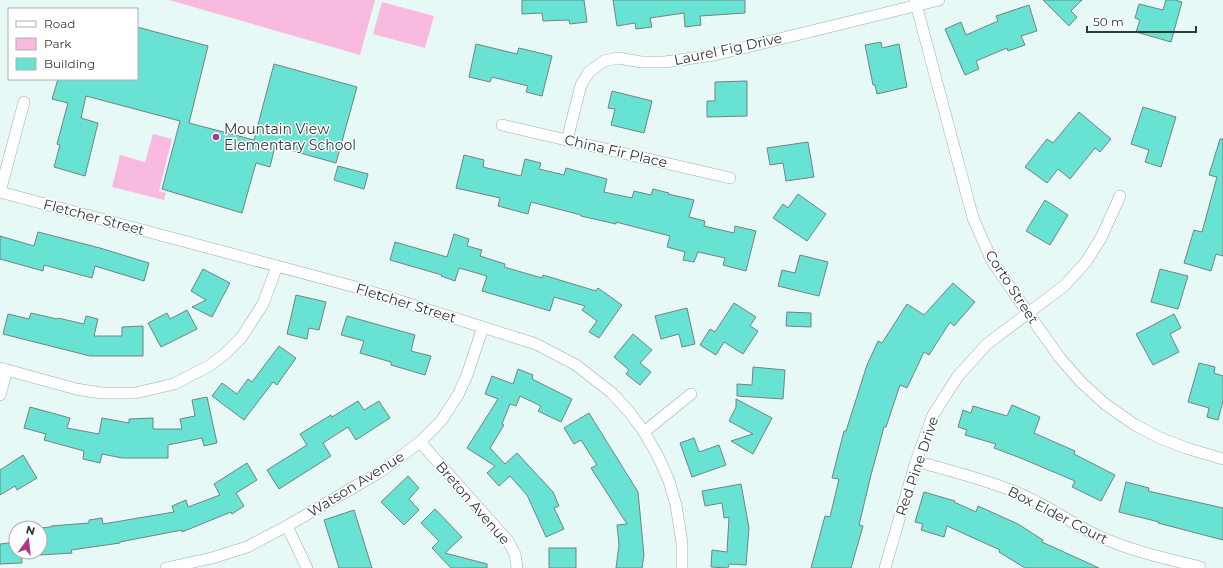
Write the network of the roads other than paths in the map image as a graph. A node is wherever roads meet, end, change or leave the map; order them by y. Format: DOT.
graph roads {
  1 [pos="939,0"];
  2 [pos="916,3"];
  3 [pos="24,102"];
  4 [pos="502,125"];
  5 [pos="567,140"];
  6 [pos="730,178"];
  7 [pos="0,192"];
  8 [pos="1120,196"];
  9 [pos="277,266"];
  10 [pos="1028,313"];
  11 [pos="483,327"];
  12 [pos="4,369"];
  13 [pos="691,394"];
  14 [pos="0,395"];
  15 [pos="644,432"];
  16 [pos="420,442"];
  17 [pos="1223,458"];
  18 [pos="916,461"];
  19 [pos="287,526"];
  20 [pos="166,568"];
  21 [pos="307,568"];
  22 [pos="516,568"];
  23 [pos="682,568"];
  24 [pos="885,568"];
  25 [pos="1200,568"];
  1 -- 2 [label="street, Laurel Fig Drive"];
  2 -- 5 [label="street, Laurel Fig Drive"];
  2 -- 10 [label="street, Corto Street"];
  3 -- 7 [label="street"];
  4 -- 5 [label="street, China Fir Place"];
  5 -- 6 [label="street, China Fir Place"];
  7 -- 9 [label="street, Fletcher Street"];
  8 -- 10 [label="street, Red Pine Drive"];
  9 -- 11 [label="street, Fletcher Street"];
  9 -- 12 [label="street"];
  10 -- 17 [label="street, Corto Street"];
  10 -- 18 [label="street, Red Pine Drive"];
  11 -- 15 [label="street, Fletcher Street"];
  11 -- 16 [label="street, Watson Avenue"];
  12 -- 14 [label="street"];
  13 -- 15 [label="street"];
  15 -- 23 [label="street, Fletcher Street"];
  16 -- 19 [label="street, Watson Avenue"];
  16 -- 22 [label="street, Breton Avenue"];
  18 -- 24 [label="street, Red Pine Drive"];
  18 -- 25 [label="street, Box Elder Court"];
  19 -- 20 [label="street, Watson Avenue"];
  19 -- 21 [label="street"];
}
